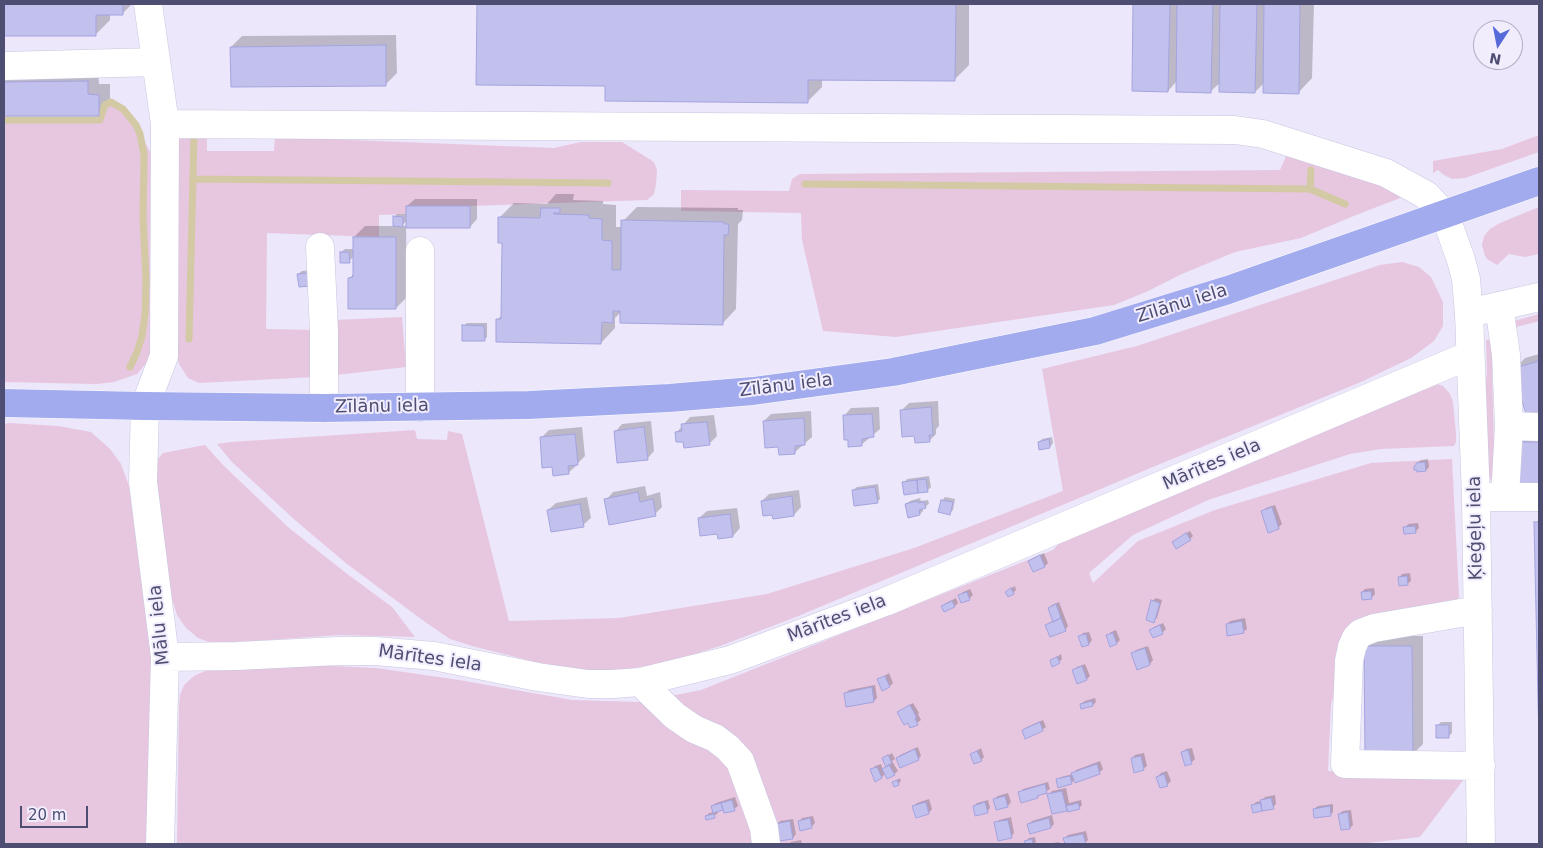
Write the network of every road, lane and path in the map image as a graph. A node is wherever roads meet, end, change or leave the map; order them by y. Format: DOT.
graph roads {
  1 [pos="148,4"];
  2 [pos="156,62"];
  3 [pos="4,66"];
  4 [pos="165,124"];
  5 [pos="1539,181"];
  6 [pos="1445,215"];
  7 [pos="320,247"];
  8 [pos="420,251"];
  9 [pos="1539,297"];
  10 [pos="1499,306"];
  11 [pos="1469,314"];
  12 [pos="1470,355"];
  13 [pos="4,403"];
  14 [pos="145,406"];
  15 [pos="420,407"];
  16 [pos="324,408"];
  17 [pos="1509,426"];
  18 [pos="1539,427"];
  19 [pos="1505,496"];
  20 [pos="1476,497"];
  21 [pos="1539,497"];
  22 [pos="1478,610"];
  23 [pos="165,657"];
  24 [pos="640,682"];
  25 [pos="1481,766"];
  26 [pos="160,844"];
  27 [pos="766,844"];
  28 [pos="1481,844"];
  1 -- 2 [label="street, Mālu iela"];
  2 -- 3 [label="street"];
  2 -- 4 [label="street, Mālu iela"];
  4 -- 6 [label="street"];
  4 -- 14 [label="street, Mālu iela"];
  5 -- 6 [label="highway, Zīlānu iela"];
  6 -- 11 [label="street, Ķieģeļu iela"];
  6 -- 15 [label="highway, Zīlānu iela"];
  7 -- 16 [label="street"];
  8 -- 15 [label="street"];
  9 -- 10 [label="street"];
  10 -- 11 [label="street"];
  10 -- 17 [label="street"];
  11 -- 12 [label="street, Ķieģeļu iela"];
  12 -- 20 [label="street, Ķieģeļu iela"];
  12 -- 24 [label="street, Mārītes iela"];
  13 -- 14 [label="highway, Zīlānu iela"];
  14 -- 16 [label="highway, Zīlānu iela"];
  14 -- 23 [label="street, Mālu iela"];
  15 -- 16 [label="highway, Zīlānu iela"];
  17 -- 18 [label="street"];
  17 -- 19 [label="street"];
  19 -- 20 [label="street"];
  19 -- 21 [label="street"];
  20 -- 22 [label="street, Ķieģeļu iela"];
  22 -- 25 [label="street, Ķieģeļu iela"];
  22 -- 25 [label="street"];
  23 -- 24 [label="street, Mārītes iela"];
  23 -- 26 [label="street, Mālu iela"];
  24 -- 27 [label="street"];
  25 -- 28 [label="street, Ķieģeļu iela"];
}
